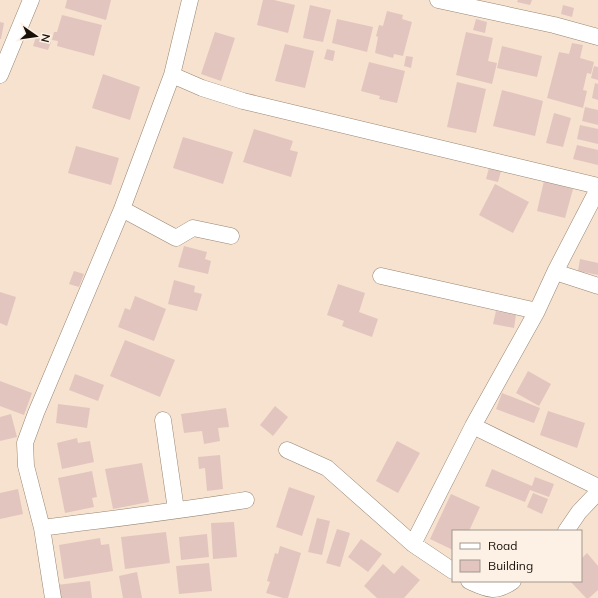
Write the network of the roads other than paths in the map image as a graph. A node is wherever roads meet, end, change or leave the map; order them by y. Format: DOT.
graph roads {
  1 [pos="31,0"];
  2 [pos="190,0"];
  3 [pos="438,0"];
  4 [pos="598,36"];
  5 [pos="0,75"];
  6 [pos="172,75"];
  7 [pos="598,186"];
  8 [pos="598,189"];
  9 [pos="122,209"];
  10 [pos="231,236"];
  11 [pos="555,272"];
  12 [pos="381,276"];
  13 [pos="598,286"];
  14 [pos="537,311"];
  15 [pos="163,420"];
  16 [pos="473,426"];
  17 [pos="287,450"];
  18 [pos="598,487"];
  19 [pos="598,492"];
  20 [pos="246,500"];
  21 [pos="176,510"];
  22 [pos="42,528"];
  23 [pos="567,530"];
  24 [pos="413,544"];
  25 [pos="452,570"];
  26 [pos="471,582"];
  27 [pos="511,582"];
  28 [pos="53,598"];
  1 -- 5 [label="street"];
  2 -- 6 [label="street"];
  3 -- 4 [label="street"];
  6 -- 7 [label="street"];
  6 -- 9 [label="street"];
  8 -- 11 [label="street"];
  9 -- 10 [label="street"];
  9 -- 22 [label="street"];
  11 -- 13 [label="street"];
  11 -- 14 [label="street"];
  12 -- 14 [label="street"];
  14 -- 16 [label="street"];
  15 -- 21 [label="street"];
  16 -- 18 [label="street"];
  16 -- 24 [label="street"];
  17 -- 24 [label="street"];
  19 -- 23 [label="street"];
  20 -- 21 [label="street"];
  21 -- 22 [label="street"];
  22 -- 28 [label="street"];
  24 -- 25 [label="street"];
  26 -- 27 [label="street"];
}
